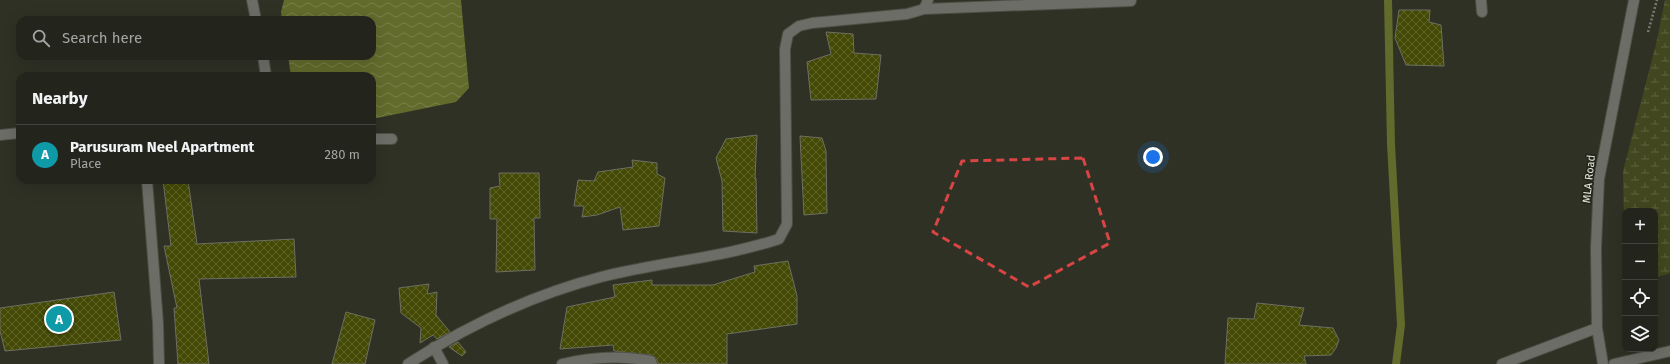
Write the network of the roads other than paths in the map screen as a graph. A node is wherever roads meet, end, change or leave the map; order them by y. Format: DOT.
graph roads {
  1 [pos="252,0"];
  2 [pos="1481,0"];
  3 [pos="1634,0"];
  4 [pos="1131,1"];
  5 [pos="926,5"];
  6 [pos="1482,12"];
  7 [pos="255,16"];
  8 [pos="263,60"];
  9 [pos="265,72"];
  10 [pos="16,133"];
  11 [pos="0,135"];
  12 [pos="376,139"];
  13 [pos="392,139"];
  14 [pos="147,184"];
  15 [pos="1597,328"];
  16 [pos="434,347"];
  17 [pos="1670,351"];
  18 [pos="159,364"];
  19 [pos="408,364"];
  20 [pos="443,364"];
  21 [pos="562,364"];
  22 [pos="652,364"];
  23 [pos="1502,364"];
  24 [pos="1603,364"];
  25 [pos="1614,364"];
  1 -- 7 [label="street"];
  2 -- 6 [label="street"];
  3 -- 15 [label="street, MLA Road"];
  4 -- 5 [label="street"];
  5 -- 16 [label="street"];
  8 -- 9 [label="street"];
  10 -- 11 [label="street"];
  12 -- 13 [label="street"];
  14 -- 18 [label="street"];
  15 -- 23 [label="street"];
  15 -- 24 [label="street, MLA Road"];
  16 -- 19 [label="street"];
  16 -- 20 [label="street"];
  17 -- 25 [label="street"];
  21 -- 22 [label="street"];
}
